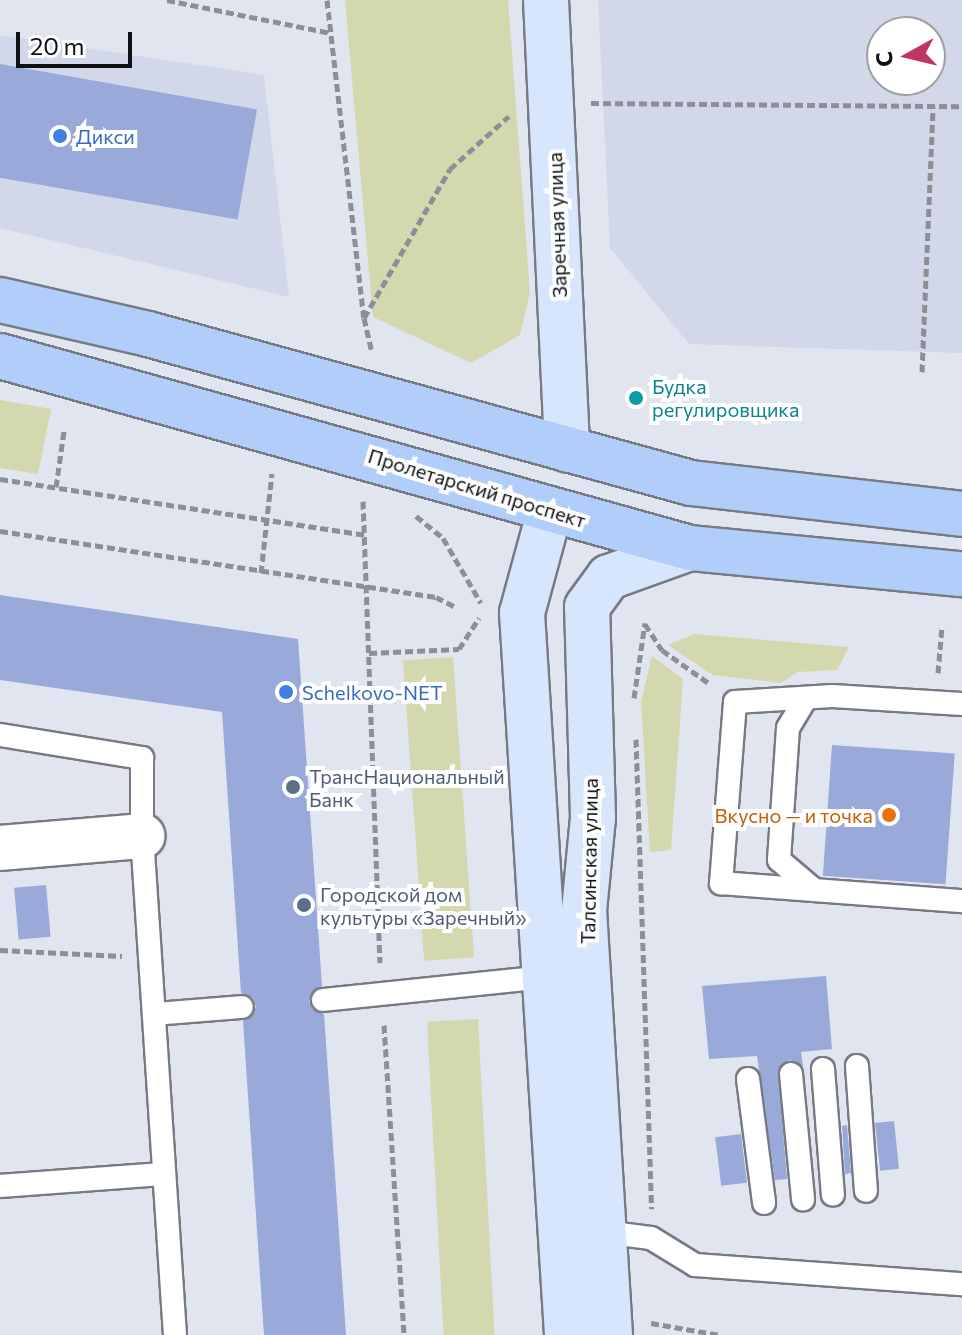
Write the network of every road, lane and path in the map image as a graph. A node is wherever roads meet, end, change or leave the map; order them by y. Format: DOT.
graph roads {
  1 [pos="167,0"];
  2 [pos="327,0"];
  3 [pos="546,0"];
  4 [pos="330,33"];
  5 [pos="551,104"];
  6 [pos="933,106"];
  7 [pos="962,106"];
  8 [pos="0,300"];
  9 [pos="364,318"];
  10 [pos="373,355"];
  11 [pos="0,356"];
  12 [pos="922,372"];
  13 [pos="64,431"];
  14 [pos="567,450"];
  15 [pos="273,469"];
  16 [pos="0,479"];
  17 [pos="56,487"];
  18 [pos="363,489"];
  19 [pos="403,509"];
  20 [pos="550,510"];
  21 [pos="962,514"];
  22 [pos="267,520"];
  23 [pos="0,531"];
  24 [pos="365,535"];
  25 [pos="690,548"];
  26 [pos="261,573"];
  27 [pos="962,574"];
  28 [pos="368,590"];
  29 [pos="456,607"];
  30 [pos="942,626"];
  31 [pos="369,653"];
  32 [pos="806,698"];
  33 [pos="633,701"];
  34 [pos="735,702"];
  35 [pos="935,702"];
  36 [pos="962,704"];
  37 [pos="635,731"];
  38 [pos="0,735"];
  39 [pos="142,836"];
  40 [pos="0,848"];
  41 [pos="813,889"];
  42 [pos="962,901"];
  43 [pos="0,950"];
  44 [pos="151,957"];
  45 [pos="544,977"];
  46 [pos="382,994"];
  47 [pos="323,1000"];
  48 [pos="242,1007"];
  49 [pos="155,1014"];
  50 [pos="857,1066"];
  51 [pos="823,1069"];
  52 [pos="791,1074"];
  53 [pos="748,1079"];
  54 [pos="162,1174"];
  55 [pos="0,1186"];
  56 [pos="866,1191"];
  57 [pos="833,1195"];
  58 [pos="803,1199"];
  59 [pos="764,1203"];
  60 [pos="604,1232"];
  61 [pos="651,1238"];
  62 [pos="962,1284"];
  63 [pos="651,1309"];
  64 [pos="175,1335"];
  65 [pos="404,1335"];
  66 [pos="567,1335"];
  67 [pos="610,1335"];
  68 [pos="720,1335"];
  1 -- 4 [label="path"];
  2 -- 4 [label="path"];
  3 -- 5 [label="main road, Заречная улица"];
  4 -- 9 [label="path"];
  5 -- 6 [label="path"];
  5 -- 9 [label="path"];
  5 -- 14 [label="main road, Заречная улица"];
  6 -- 7 [label="path"];
  6 -- 12 [label="path"];
  8 -- 14 [label="main road"];
  9 -- 10 [label="path"];
  11 -- 20 [label="main road, Пролетарский проспект"];
  13 -- 17 [label="path"];
  14 -- 20 [label="main road"];
  14 -- 21 [label="main road"];
  15 -- 22 [label="path"];
  16 -- 17 [label="path"];
  17 -- 22 [label="path"];
  18 -- 24 [label="path"];
  19 -- 31 [label="path"];
  20 -- 25 [label="main road, Пролетарский проспект"];
  20 -- 45 [label="main road"];
  22 -- 24 [label="path"];
  22 -- 26 [label="path"];
  23 -- 26 [label="path"];
  24 -- 28 [label="path"];
  25 -- 27 [label="main road, Пролетарский проспект"];
  25 -- 60 [label="main road, Талсинская улица"];
  26 -- 28 [label="path"];
  28 -- 29 [label="path"];
  28 -- 31 [label="path"];
  30 -- 35 [label="path"];
  31 -- 46 [label="path"];
  32 -- 34 [label="lane"];
  32 -- 35 [label="lane"];
  32 -- 41 [label="lane"];
  33 -- 34 [label="path"];
  34 -- 41 [label="lane"];
  35 -- 36 [label="lane"];
  37 -- 61 [label="path"];
  38 -- 39 [label="lane"];
  39 -- 40 [label="street"];
  39 -- 44 [label="lane"];
  41 -- 42 [label="lane"];
  43 -- 44 [label="path"];
  44 -- 49 [label="lane"];
  45 -- 46 [label="lane"];
  45 -- 66 [label="main road"];
  46 -- 47 [label="lane"];
  46 -- 65 [label="path"];
  48 -- 49 [label="lane"];
  49 -- 54 [label="lane"];
  50 -- 56 [label="lane"];
  51 -- 57 [label="lane"];
  52 -- 58 [label="lane"];
  53 -- 59 [label="lane"];
  54 -- 55 [label="lane"];
  54 -- 64 [label="lane"];
  60 -- 61 [label="lane"];
  60 -- 67 [label="main road, Талсинская улица"];
  61 -- 62 [label="lane"];
  63 -- 68 [label="path"];
}
